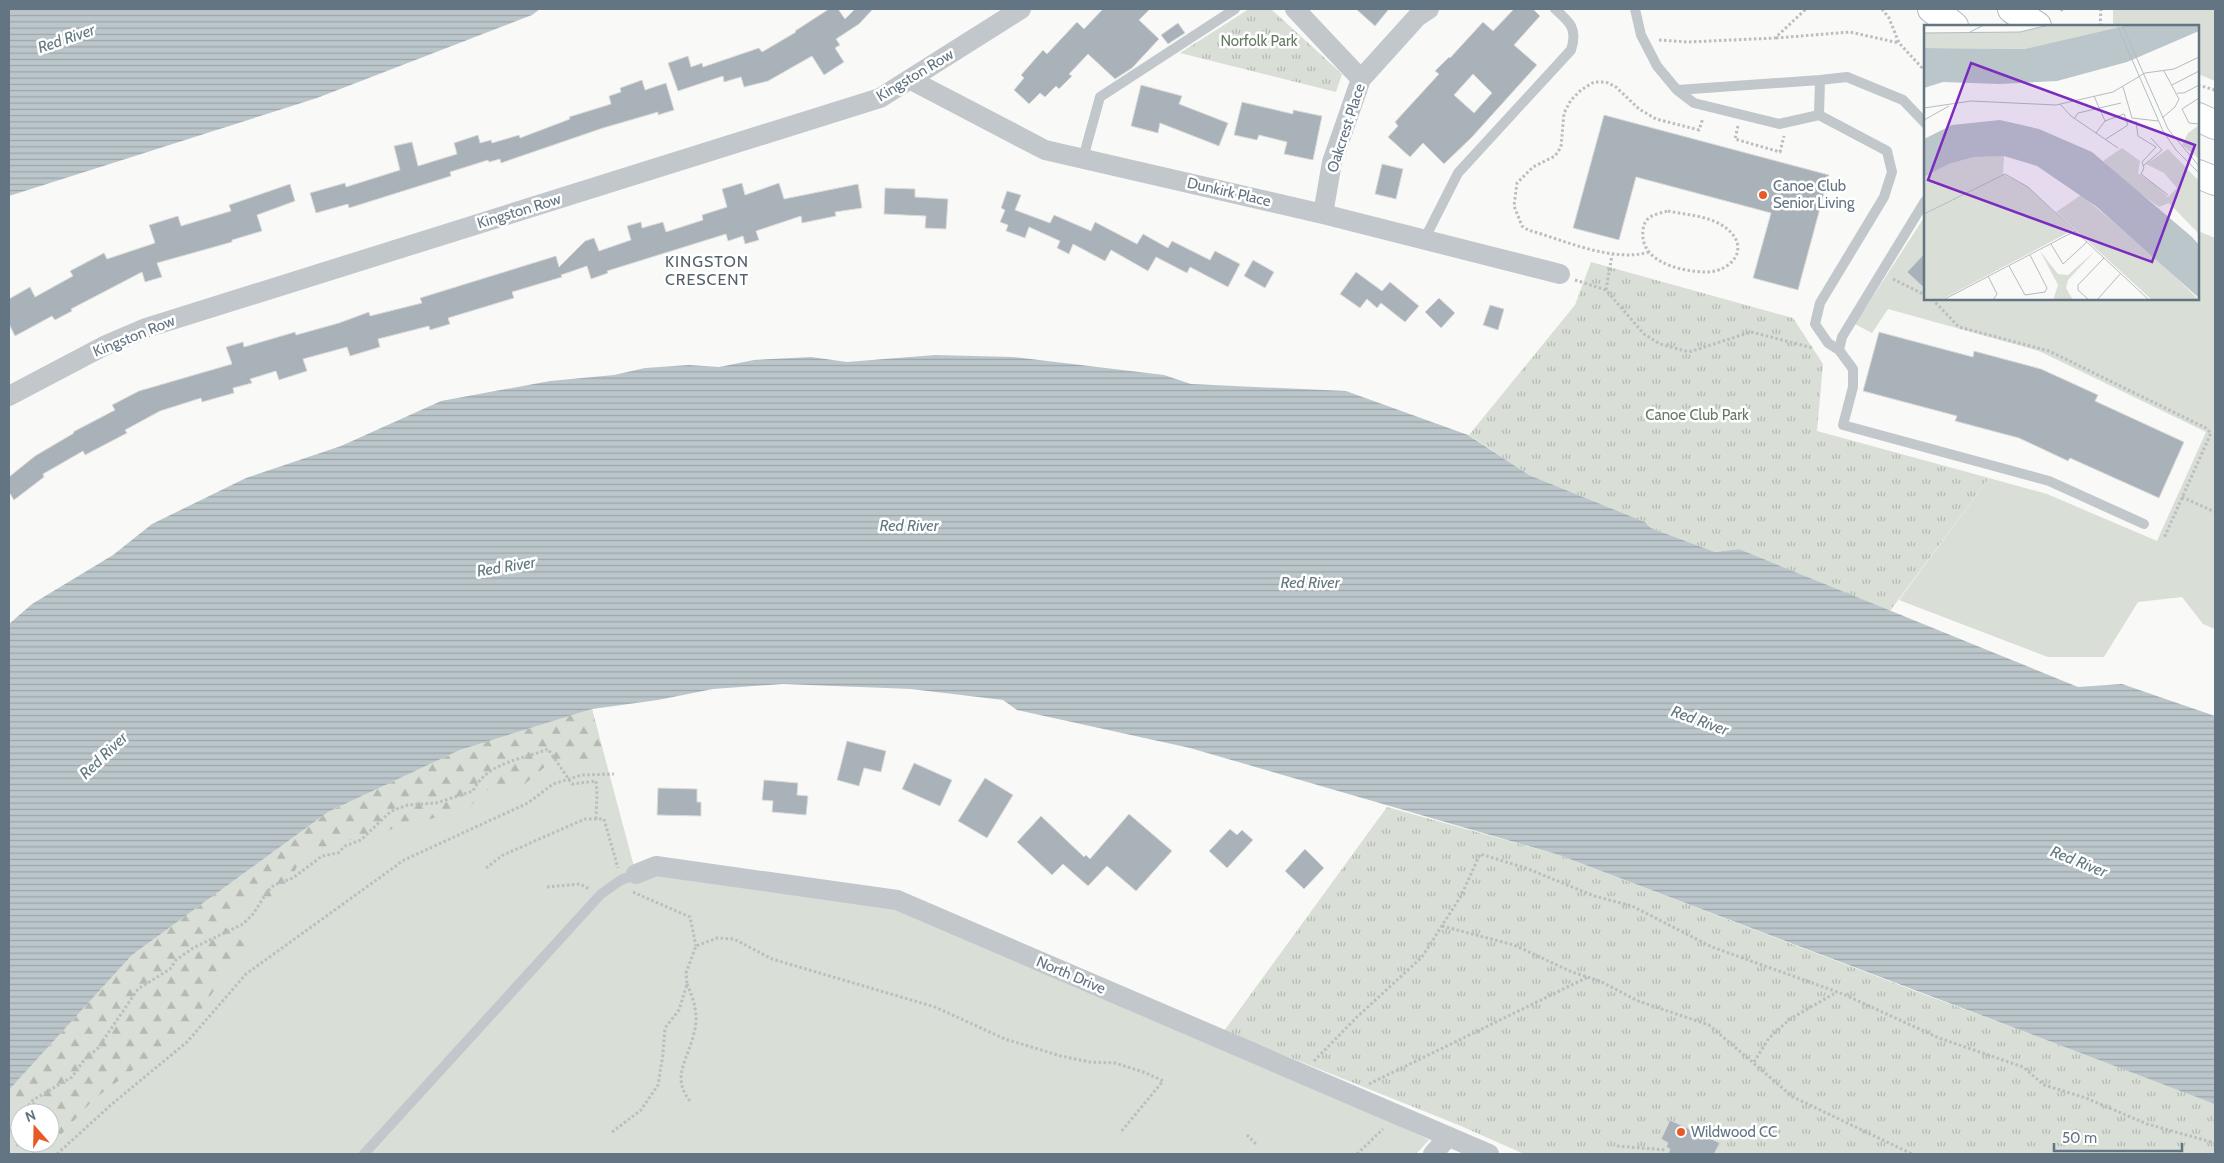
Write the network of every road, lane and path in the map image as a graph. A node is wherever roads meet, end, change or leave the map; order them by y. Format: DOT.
graph roads {
  1 [pos="1021,9"];
  2 [pos="1235,9"];
  3 [pos="1294,9"];
  4 [pos="1429,9"];
  5 [pos="1555,9"];
  6 [pos="1635,9"];
  7 [pos="1806,9"];
  8 [pos="1882,9"];
  9 [pos="1932,9"];
  10 [pos="2012,9"];
  11 [pos="2101,9"];
  12 [pos="1953,25"];
  13 [pos="2036,25"];
  14 [pos="2100,25"];
  15 [pos="1641,34"];
  16 [pos="1775,38"];
  17 [pos="1899,43"];
  18 [pos="1924,70"];
  19 [pos="1361,79"];
  20 [pos="911,80"];
  21 [pos="1820,80"];
  22 [pos="2199,85"];
  23 [pos="1677,90"];
  24 [pos="2215,90"];
  25 [pos="1819,115"];
  26 [pos="2199,117"];
  27 [pos="1712,118"];
  28 [pos="1730,122"];
  29 [pos="1924,122"];
  30 [pos="1780,124"];
  31 [pos="2215,125"];
  32 [pos="1082,158"];
  33 [pos="2199,174"];
  34 [pos="2215,181"];
  35 [pos="1924,203"];
  36 [pos="1323,214"];
  37 [pos="1424,240"];
  38 [pos="1648,252"];
  39 [pos="1612,255"];
  40 [pos="1881,273"];
  41 [pos="1560,274"];
  42 [pos="1606,290"];
  43 [pos="1924,293"];
  44 [pos="1933,300"];
  45 [pos="1813,348"];
  46 [pos="1839,350"];
  47 [pos="9,396"];
  48 [pos="2182,497"];
  49 [pos="2215,512"];
  50 [pos="2144,524"];
  51 [pos="2164,538"];
  52 [pos="614,774"];
  53 [pos="568,779"];
  54 [pos="596,819"];
  55 [pos="486,868"];
  56 [pos="629,877"];
  57 [pos="547,887"];
  58 [pos="601,894"];
  59 [pos="1442,926"];
  60 [pos="696,946"];
  61 [pos="1588,977"];
  62 [pos="687,984"];
  63 [pos="1837,992"];
  64 [pos="1754,1062"];
  65 [pos="1301,1074"];
  66 [pos="1348,1095"];
  67 [pos="691,1102"];
  68 [pos="30,1103"];
  69 [pos="1398,1116"];
  70 [pos="612,1132"];
  71 [pos="1120,1133"];
  72 [pos="1247,1135"];
  73 [pos="1448,1137"];
  74 [pos="2215,1143"];
  75 [pos="1257,1145"];
  76 [pos="1617,1146"];
  77 [pos="1667,1150"];
  78 [pos="57,1154"];
  79 [pos="364,1154"];
  80 [pos="1357,1154"];
  81 [pos="1433,1154"];
  82 [pos="1489,1154"];
  83 [pos="1912,1154"];
  1 -- 20 [label="street, Kingston Row"];
  2 -- 32 [label="lane"];
  3 -- 19 [label="street"];
  4 -- 19 [label="street, Oakcrest Place"];
  5 -- 37 [label="lane"];
  6 -- 15 [label="lane"];
  7 -- 16 [label="path"];
  8 -- 17 [label="path"];
  9 -- 12 [label="main road"];
  10 -- 13 [label="main road"];
  11 -- 14 [label="path"];
  15 -- 16 [label="path"];
  15 -- 23 [label="lane"];
  16 -- 17 [label="path"];
  17 -- 18 [label="path"];
  19 -- 36 [label="street, Oakcrest Place"];
  20 -- 32 [label="street, Dunkirk Place"];
  20 -- 47 [label="street, Kingston Row"];
  21 -- 23 [label="lane"];
  21 -- 25 [label="lane"];
  21 -- 29 [label="lane"];
  22 -- 24 [label="path"];
  23 -- 30 [label="lane"];
  25 -- 30 [label="lane"];
  25 -- 46 [label="lane"];
  26 -- 31 [label="main road"];
  27 -- 39 [label="path"];
  28 -- 30 [label="path"];
  32 -- 36 [label="street, Dunkirk Place"];
  33 -- 34 [label="main road"];
  35 -- 40 [label="lane"];
  36 -- 37 [label="street, Dunkirk Place"];
  37 -- 41 [label="street, Dunkirk Place"];
  38 -- 38 [label="path"];
  38 -- 39 [label="path"];
  39 -- 42 [label="path"];
  40 -- 43 [label="path"];
  40 -- 46 [label="lane"];
  41 -- 42 [label="path"];
  42 -- 45 [label="path"];
  44 -- 48 [label="path"];
  46 -- 50 [label="lane"];
  48 -- 49 [label="path"];
  48 -- 51 [label="path"];
  52 -- 53 [label="path"];
  53 -- 54 [label="path"];
  53 -- 68 [label="path"];
  53 -- 78 [label="path"];
  54 -- 55 [label="path"];
  54 -- 56 [label="path"];
  56 -- 58 [label="lane"];
  56 -- 60 [label="path"];
  56 -- 65 [label="street, North Drive"];
  57 -- 58 [label="path"];
  58 -- 79 [label="lane"];
  59 -- 61 [label="path"];
  59 -- 63 [label="path"];
  59 -- 65 [label="path"];
  60 -- 62 [label="path"];
  60 -- 71 [label="path"];
  61 -- 64 [label="path"];
  61 -- 66 [label="path"];
  62 -- 67 [label="path"];
  62 -- 70 [label="path"];
  63 -- 64 [label="path"];
  63 -- 74 [label="path"];
  64 -- 83 [label="path"];
  65 -- 66 [label="street, North Drive"];
  66 -- 69 [label="street, North Drive"];
  69 -- 73 [label="street, North Drive"];
  69 -- 80 [label="path"];
  72 -- 75 [label="path"];
  73 -- 81 [label="street"];
  73 -- 82 [label="street, North Drive"];
  76 -- 77 [label="path"];
}
